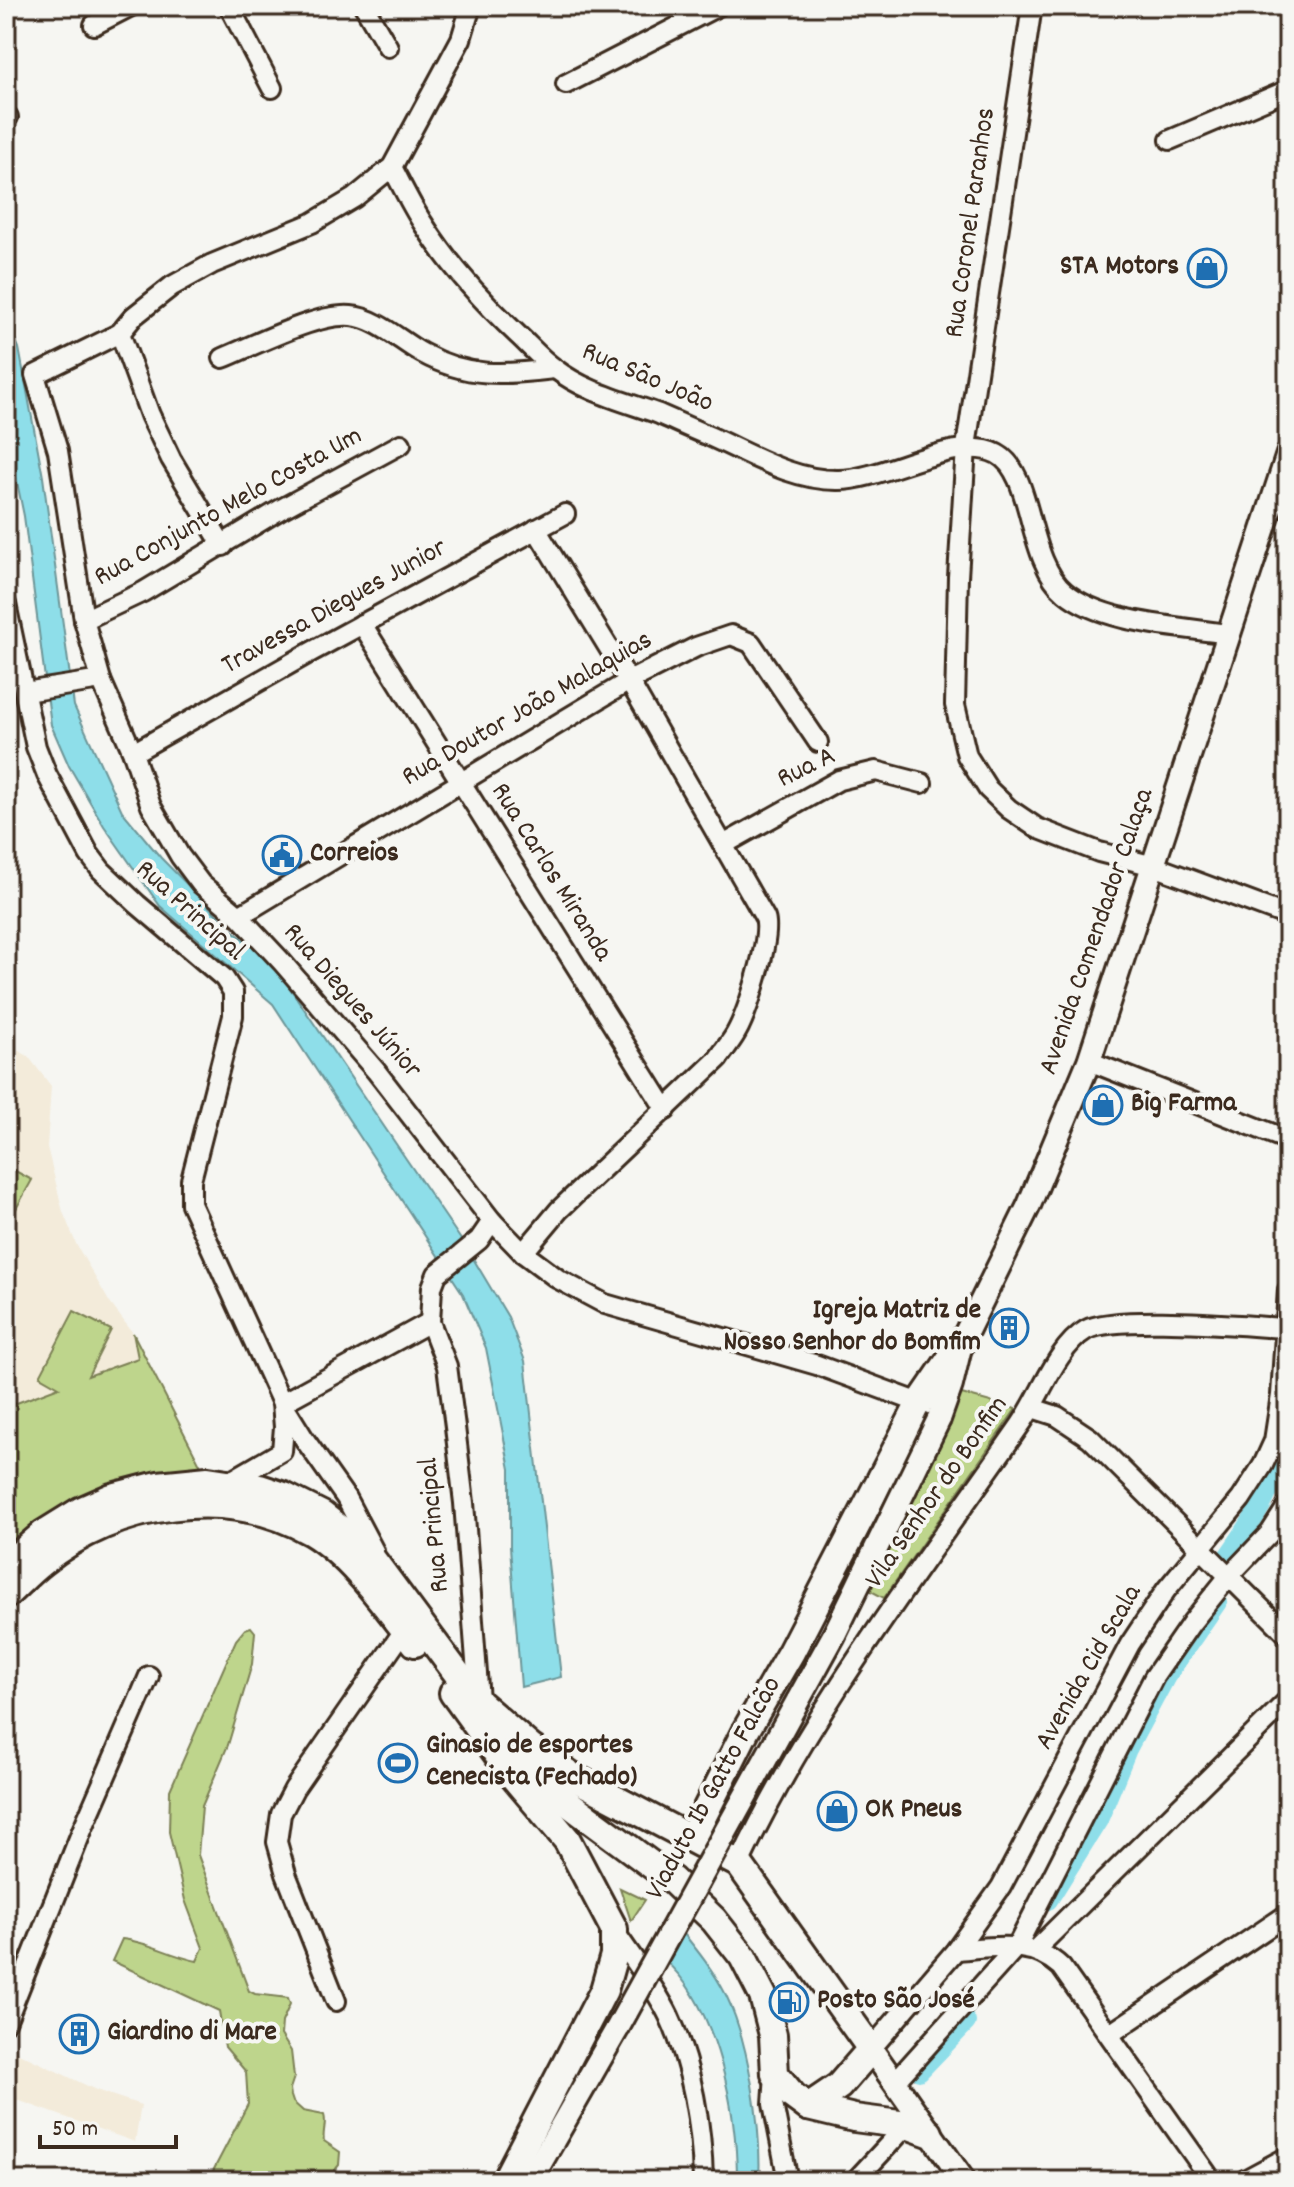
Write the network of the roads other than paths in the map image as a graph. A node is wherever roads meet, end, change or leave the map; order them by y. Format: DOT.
graph roads {
  1 [pos="131,6"];
  2 [pos="229,6"];
  3 [pos="364,6"];
  4 [pos="471,6"];
  5 [pos="718,6"];
  6 [pos="1032,6"];
  7 [pos="94,25"];
  8 [pos="388,47"];
  9 [pos="566,84"];
  10 [pos="272,88"];
  11 [pos="1288,90"];
  12 [pos="1170,140"];
  13 [pos="392,167"];
  14 [pos="120,333"];
  15 [pos="223,358"];
  16 [pos="554,369"];
  17 [pos="401,444"];
  18 [pos="966,447"];
  19 [pos="1288,454"];
  20 [pos="565,514"];
  21 [pos="536,529"];
  22 [pos="223,546"];
  23 [pos="6,604"];
  24 [pos="84,620"];
  25 [pos="362,624"];
  26 [pos="1227,634"];
  27 [pos="101,680"];
  28 [pos="629,681"];
  29 [pos="31,691"];
  30 [pos="818,742"];
  31 [pos="133,753"];
  32 [pos="459,781"];
  33 [pos="922,783"];
  34 [pos="723,845"];
  35 [pos="1150,876"];
  36 [pos="239,916"];
  37 [pos="1288,916"];
  38 [pos="1089,1061"];
  39 [pos="666,1110"];
  40 [pos="1288,1140"];
  41 [pos="492,1221"];
  42 [pos="523,1253"];
  43 [pos="1288,1290"];
  44 [pos="430,1322"];
  45 [pos="1285,1328"];
  46 [pos="961,1343"];
  47 [pos="282,1403"];
  48 [pos="1032,1408"];
  49 [pos="929,1411"];
  50 [pos="227,1483"];
  51 [pos="1288,1505"];
  52 [pos="1201,1550"];
  53 [pos="6,1566"];
  54 [pos="384,1571"];
  55 [pos="1229,1576"];
  56 [pos="6,1595"];
  57 [pos="405,1629"];
  58 [pos="1286,1636"];
  59 [pos="149,1676"];
  60 [pos="1288,1700"];
  61 [pos="479,1703"];
  62 [pos="746,1730"];
  63 [pos="797,1753"];
  64 [pos="497,1754"];
  65 [pos="692,1838"];
  66 [pos="739,1864"];
  67 [pos="1288,1914"];
  68 [pos="614,1929"];
  69 [pos="1017,1946"];
  70 [pos="1036,1949"];
  71 [pos="956,1950"];
  72 [pos="336,2001"];
  73 [pos="6,2022"];
  74 [pos="1110,2034"];
  75 [pos="871,2049"];
  76 [pos="775,2074"];
  77 [pos="894,2083"];
  78 [pos="808,2107"];
  79 [pos="918,2129"];
  80 [pos="1288,2159"];
  81 [pos="505,2181"];
  82 [pos="530,2181"];
  83 [pos="703,2181"];
  84 [pos="788,2181"];
  85 [pos="855,2181"];
  86 [pos="964,2181"];
  87 [pos="1212,2181"];
  88 [pos="1247,2181"];
  1 -- 7 [label="street"];
  2 -- 10 [label="street"];
  3 -- 8 [label="street"];
  4 -- 13 [label="street"];
  5 -- 9 [label="street"];
  6 -- 18 [label="street, Rua Coronel Paranhos"];
  11 -- 12 [label="street"];
  13 -- 14 [label="street"];
  13 -- 16 [label="street, Rua São João"];
  14 -- 22 [label="street"];
  14 -- 24 [label="street, Rua Diegues Júnior"];
  15 -- 16 [label="street"];
  16 -- 18 [label="street, Rua São João"];
  17 -- 22 [label="street, Rua Conjunto Melo Costa Um"];
  18 -- 26 [label="street"];
  18 -- 35 [label="street, Rua Coronel Paranhos"];
  19 -- 26 [label="main road, Avenida Comendador Calaça"];
  20 -- 21 [label="street, Travessa Diegues Junior"];
  21 -- 25 [label="street, Travessa Diegues Junior"];
  21 -- 28 [label="street"];
  22 -- 24 [label="street, Rua Conjunto Melo Costa Um"];
  23 -- 29 [label="street, Rua Principal"];
  24 -- 27 [label="street, Rua Diegues Júnior"];
  25 -- 31 [label="street, Travessa Diegues Junior"];
  25 -- 32 [label="street, Rua Carlos Miranda"];
  26 -- 35 [label="main road, Avenida Comendador Calaça"];
  27 -- 29 [label="street"];
  27 -- 31 [label="street, Rua Diegues Júnior"];
  28 -- 30 [label="street, Rua Doutor João Malaquias"];
  28 -- 32 [label="street, Rua Doutor João Malaquias"];
  28 -- 34 [label="street"];
  29 -- 47 [label="street, Rua Principal"];
  31 -- 36 [label="street, Rua Diegues Júnior"];
  32 -- 36 [label="street, Rua Doutor João Malaquias"];
  32 -- 39 [label="street, Rua Carlos Miranda"];
  33 -- 34 [label="street, Rua A"];
  34 -- 39 [label="street"];
  35 -- 37 [label="street, Rua Coronel Paranhos"];
  35 -- 38 [label="main road, Avenida Comendador Calaça"];
  36 -- 41 [label="street, Rua Diegues Júnior"];
  38 -- 40 [label="street"];
  38 -- 46 [label="main road, Avenida Comendador Calaça"];
  39 -- 42 [label="street"];
  41 -- 42 [label="street, Rua Diegues Júnior"];
  41 -- 44 [label="street"];
  42 -- 49 [label="street, Rua Diegues Júnior"];
  43 -- 45 [label="street, Avenida Cid Scala"];
  44 -- 47 [label="street"];
  44 -- 61 [label="street, Rua Principal"];
  45 -- 48 [label="street, Vila Senhor do Bonfim"];
  45 -- 52 [label="street, Avenida Cid Scala"];
  46 -- 49 [label="highway"];
  47 -- 50 [label="street, Rua Principal"];
  47 -- 54 [label="street, Rua Principal"];
  48 -- 52 [label="street"];
  48 -- 63 [label="street, Vila Senhor do Bonfim"];
  49 -- 62 [label="highway"];
  49 -- 82 [label="main road, Viaduto Ib Gatto Falcão, bridge"];
  50 -- 53 [label="highway"];
  50 -- 54 [label="highway"];
  51 -- 55 [label="street"];
  52 -- 55 [label="street"];
  52 -- 71 [label="street, Avenida Cid Scala"];
  54 -- 61 [label="highway"];
  55 -- 58 [label="street"];
  55 -- 69 [label="street"];
  56 -- 57 [label="highway"];
  57 -- 64 [label="highway"];
  57 -- 72 [label="street"];
  59 -- 73 [label="street"];
  60 -- 70 [label="street"];
  61 -- 65 [label="highway"];
  62 -- 63 [label="street"];
  62 -- 65 [label="highway"];
  63 -- 66 [label="street, Vila Senhor do Bonfim"];
  64 -- 68 [label="highway"];
  64 -- 76 [label="highway"];
  65 -- 66 [label="highway"];
  66 -- 75 [label="highway"];
  67 -- 74 [label="street"];
  68 -- 81 [label="highway"];
  68 -- 83 [label="street"];
  69 -- 70 [label="street"];
  69 -- 71 [label="street"];
  69 -- 77 [label="street"];
  70 -- 74 [label="street"];
  71 -- 75 [label="street, Avenida Cid Scala"];
  74 -- 87 [label="street"];
  75 -- 77 [label="main road"];
  75 -- 78 [label="highway"];
  76 -- 78 [label="highway"];
  76 -- 84 [label="street"];
  77 -- 79 [label="main road"];
  78 -- 79 [label="highway"];
  79 -- 85 [label="street"];
  79 -- 86 [label="main road"];
  80 -- 88 [label="main road"];
}
